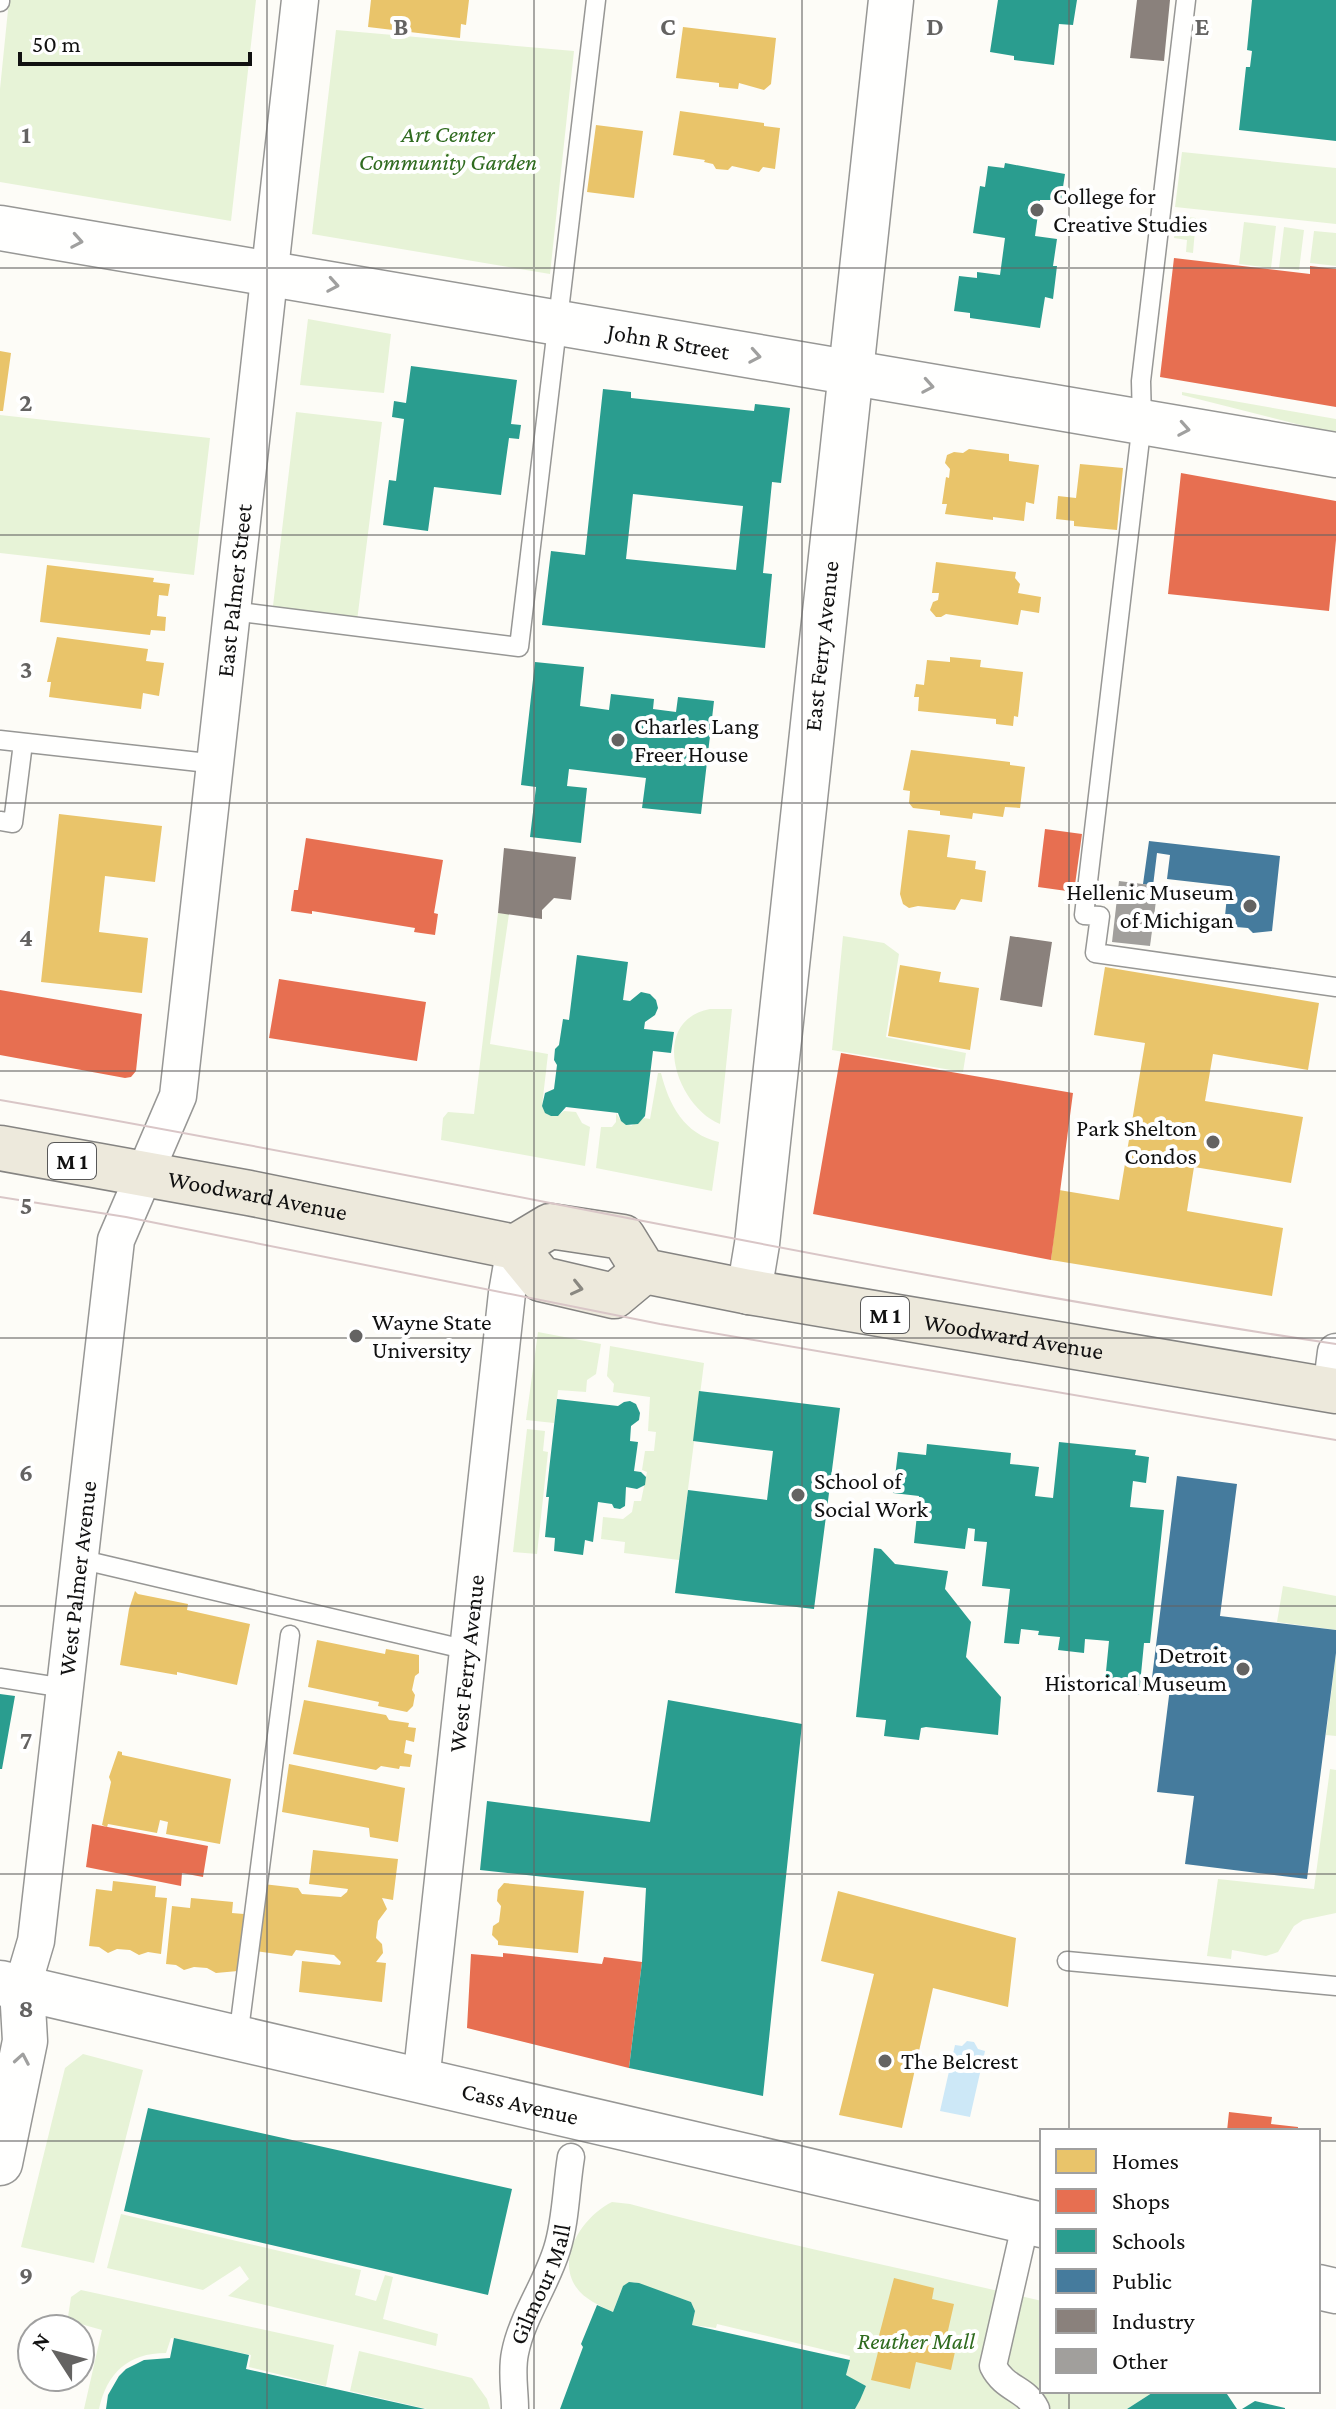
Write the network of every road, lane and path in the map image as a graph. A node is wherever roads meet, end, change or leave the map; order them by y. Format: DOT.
graph roads {
  1 [pos="300,0"];
  2 [pos="596,0"];
  3 [pos="891,0"];
  4 [pos="1186,0"];
  5 [pos="0,228"];
  6 [pos="269,274"];
  7 [pos="559,323"];
  8 [pos="851,372"];
  9 [pos="1142,422"];
  10 [pos="1336,455"];
  11 [pos="232,611"];
  12 [pos="0,740"];
  13 [pos="23,743"];
  14 [pos="217,764"];
  15 [pos="0,821"];
  16 [pos="1336,987"];
  17 [pos="0,1148"];
  18 [pos="144,1174"];
  19 [pos="515,1247"];
  20 [pos="644,1271"];
  21 [pos="749,1292"];
  22 [pos="1334,1378"];
  23 [pos="79,1559"];
  24 [pos="290,1635"];
  25 [pos="468,1650"];
  26 [pos="0,1678"];
  27 [pos="65,1688"];
  28 [pos="1067,1961"];
  29 [pos="1336,1986"];
  30 [pos="7,1993"];
  31 [pos="238,2038"];
  32 [pos="421,2081"];
  33 [pos="571,2157"];
  34 [pos="0,2163"];
  35 [pos="1034,2223"];
  36 [pos="515,2409"];
  37 [pos="1036,2409"];
  1 -- 6 [label="street, East Palmer Street"];
  2 -- 7 [label="lane"];
  3 -- 8 [label="street, East Ferry Avenue"];
  4 -- 9 [label="lane"];
  5 -- 6 [label="street, John R Street, one-way"];
  6 -- 7 [label="street, John R Street, one-way"];
  6 -- 11 [label="street, East Palmer Street"];
  7 -- 8 [label="street, John R Street, one-way"];
  7 -- 11 [label="lane"];
  8 -- 9 [label="street, John R Street, one-way"];
  8 -- 21 [label="street, East Ferry Avenue"];
  9 -- 10 [label="street, John R Street, one-way"];
  9 -- 16 [label="lane"];
  11 -- 14 [label="street, East Palmer Street"];
  12 -- 13 [label="lane"];
  13 -- 14 [label="lane"];
  13 -- 15 [label="lane"];
  14 -- 18 [label="street, East Palmer Street"];
  17 -- 18 [label="main road, Woodward Avenue / M 1"];
  18 -- 19 [label="main road, Woodward Avenue / M 1"];
  18 -- 23 [label="street, West Palmer Avenue"];
  19 -- 20 [label="main road"];
  19 -- 20 [label="main road, one-way"];
  19 -- 25 [label="street, West Ferry Avenue"];
  20 -- 21 [label="main road, Woodward Avenue / M 1"];
  21 -- 22 [label="main road, Woodward Avenue / M 1"];
  23 -- 25 [label="lane"];
  23 -- 27 [label="street, West Palmer Avenue"];
  24 -- 31 [label="lane"];
  25 -- 32 [label="street, West Ferry Avenue"];
  26 -- 27 [label="lane"];
  27 -- 30 [label="street, West Palmer Avenue"];
  28 -- 29 [label="lane"];
  30 -- 31 [label="street, Cass Avenue"];
  34 -- 30 [label="street, West Palmer Avenue, one-way"];
  31 -- 32 [label="street, Cass Avenue"];
  32 -- 35 [label="street, Cass Avenue"];
  33 -- 36 [label="street, Gilmour Mall"];
  35 -- 37 [label="street"];
}
